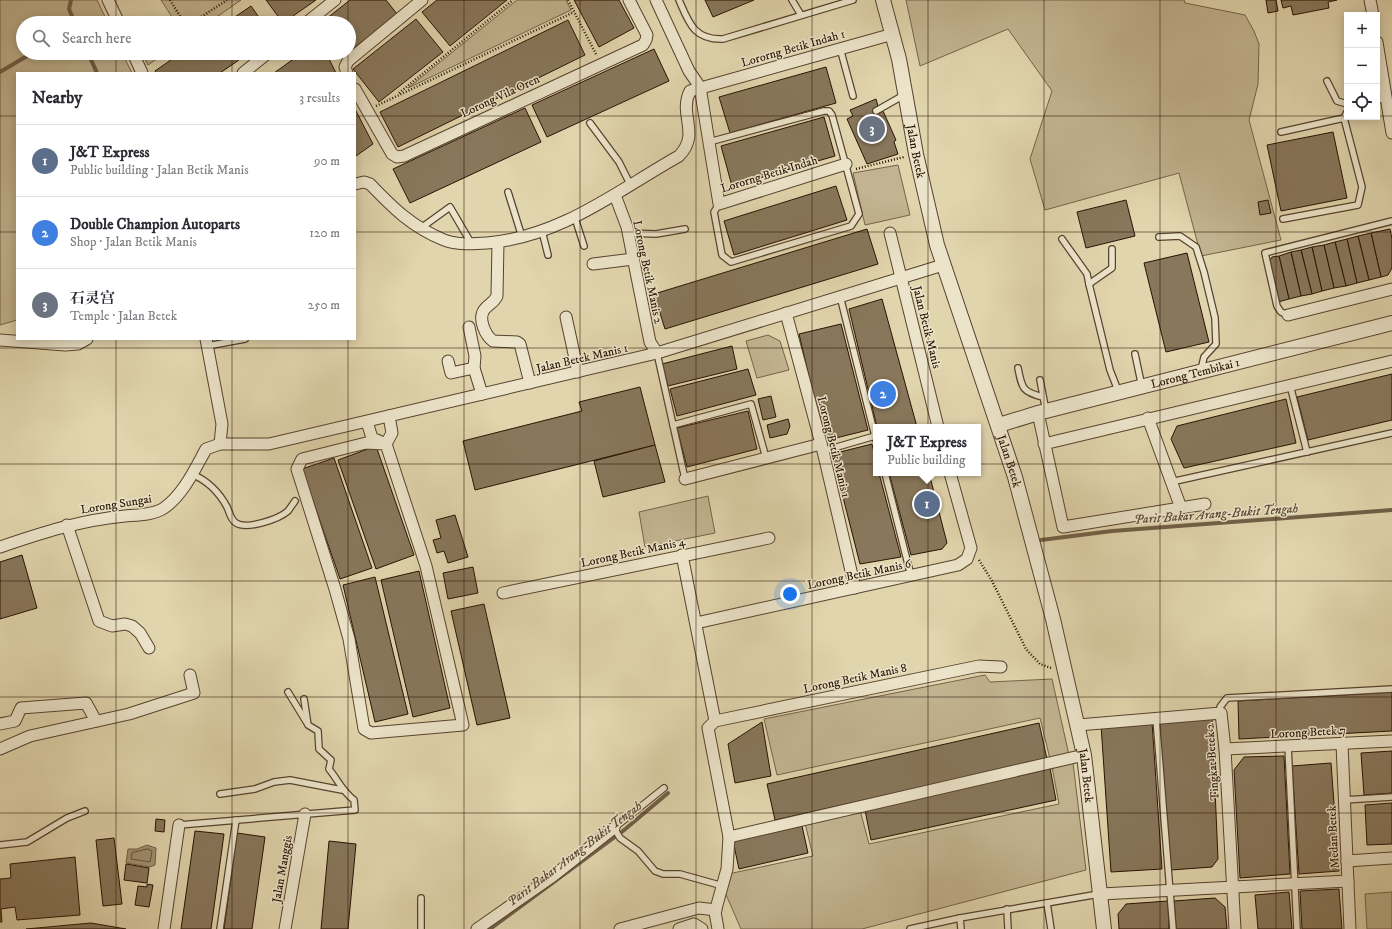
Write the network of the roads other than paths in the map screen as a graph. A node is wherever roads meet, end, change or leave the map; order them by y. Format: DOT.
graph roads {
  1 [pos="108,0"];
  2 [pos="335,0"];
  3 [pos="422,0"];
  4 [pos="629,0"];
  5 [pos="656,0"];
  6 [pos="679,0"];
  7 [pos="792,0"];
  8 [pos="853,0"];
  9 [pos="883,0"];
  10 [pos="1370,0"];
  11 [pos="1372,12"];
  12 [pos="801,15"];
  13 [pos="116,16"];
  14 [pos="315,16"];
  15 [pos="893,34"];
  16 [pos="840,48"];
  17 [pos="1378,48"];
  18 [pos="356,54"];
  19 [pos="136,60"];
  20 [pos="259,60"];
  21 [pos="349,60"];
  22 [pos="142,72"];
  23 [pos="244,72"];
  24 [pos="347,72"];
  25 [pos="1327,81"];
  26 [pos="700,87"];
  27 [pos="356,90"];
  28 [pos="904,95"];
  29 [pos="853,96"];
  30 [pos="1382,99"];
  31 [pos="1344,103"];
  32 [pos="876,111"];
  33 [pos="1344,118"];
  34 [pos="1345,120"];
  35 [pos="590,123"];
  36 [pos="1281,132"];
  37 [pos="1392,133"];
  38 [pos="709,142"];
  39 [pos="846,164"];
  40 [pos="356,184"];
  41 [pos="630,184"];
  42 [pos="508,192"];
  43 [pos="615,195"];
  44 [pos="719,204"];
  45 [pos="575,218"];
  46 [pos="1282,219"];
  47 [pos="1392,221"];
  48 [pos="421,228"];
  49 [pos="685,229"];
  50 [pos="542,231"];
  51 [pos="628,233"];
  52 [pos="890,233"];
  53 [pos="522,237"];
  54 [pos="1159,237"];
  55 [pos="1062,239"];
  56 [pos="498,242"];
  57 [pos="471,244"];
  58 [pos="584,246"];
  59 [pos="1112,249"];
  60 [pos="548,255"];
  61 [pos="633,259"];
  62 [pos="593,264"];
  63 [pos="943,265"];
  64 [pos="901,277"];
  65 [pos="1089,284"];
  66 [pos="1392,289"];
  67 [pos="840,296"];
  68 [pos="786,313"];
  69 [pos="1288,315"];
  70 [pos="566,317"];
  71 [pos="1392,323"];
  72 [pos="470,327"];
  73 [pos="0,340"];
  74 [pos="85,340"];
  75 [pos="232,340"];
  76 [pos="206,342"];
  77 [pos="658,353"];
  78 [pos="1135,354"];
  79 [pos="448,361"];
  80 [pos="1392,361"];
  81 [pos="474,368"];
  82 [pos="1018,368"];
  83 [pos="578,372"];
  84 [pos="1201,372"];
  85 [pos="1040,380"];
  86 [pos="530,383"];
  87 [pos="1290,385"];
  88 [pos="1142,387"];
  89 [pos="1119,393"];
  90 [pos="482,394"];
  91 [pos="1044,397"];
  92 [pos="1042,412"];
  93 [pos="389,416"];
  94 [pos="1148,418"];
  95 [pos="367,422"];
  96 [pos="937,424"];
  97 [pos="673,425"];
  98 [pos="999,425"];
  99 [pos="873,426"];
  100 [pos="1392,433"];
  101 [pos="873,439"];
  102 [pos="220,444"];
  103 [pos="386,444"];
  104 [pos="1044,444"];
  105 [pos="822,448"];
  106 [pos="1307,452"];
  107 [pos="766,458"];
  108 [pos="192,474"];
  109 [pos="886,476"];
  110 [pos="951,476"];
  111 [pos="685,479"];
  112 [pos="1172,482"];
  113 [pos="295,501"];
  114 [pos="1205,504"];
  115 [pos="1181,508"];
  116 [pos="67,525"];
  117 [pos="769,538"];
  118 [pos="0,547"];
  119 [pos="682,556"];
  120 [pos="911,576"];
  121 [pos="855,588"];
  122 [pos="503,593"];
  123 [pos="696,623"];
  124 [pos="149,648"];
  125 [pos="1001,667"];
  126 [pos="190,675"];
  127 [pos="1392,689"];
  128 [pos="288,692"];
  129 [pos="304,699"];
  130 [pos="1221,713"];
  131 [pos="1156,718"];
  132 [pos="96,721"];
  133 [pos="715,721"];
  134 [pos="0,724"];
  135 [pos="308,725"];
  136 [pos="1078,725"];
  137 [pos="1392,741"];
  138 [pos="1342,744"];
  139 [pos="1288,746"];
  140 [pos="0,749"];
  141 [pos="1225,749"];
  142 [pos="1084,755"];
  143 [pos="664,788"];
  144 [pos="342,790"];
  145 [pos="220,794"];
  146 [pos="1392,797"];
  147 [pos="1344,800"];
  148 [pos="85,811"];
  149 [pos="305,814"];
  150 [pos="236,820"];
  151 [pos="179,825"];
  152 [pos="614,828"];
  153 [pos="729,837"];
  154 [pos="0,845"];
  155 [pos="1392,858"];
  156 [pos="1347,861"];
  157 [pos="1348,882"];
  158 [pos="1294,884"];
  159 [pos="723,886"];
  160 [pos="1233,888"];
  161 [pos="1171,890"];
  162 [pos="1101,894"];
  163 [pos="421,898"];
  164 [pos="1047,903"];
  165 [pos="716,910"];
  166 [pos="1007,910"];
  167 [pos="960,918"];
  168 [pos="698,927"];
  169 [pos="164,929"];
  170 [pos="220,929"];
  171 [pos="285,929"];
  172 [pos="421,929"];
  173 [pos="477,929"];
  174 [pos="620,929"];
  175 [pos="679,929"];
  176 [pos="718,929"];
  177 [pos="910,929"];
  178 [pos="961,929"];
  179 [pos="1008,929"];
  180 [pos="1051,929"];
  181 [pos="1104,929"];
  182 [pos="1173,929"];
  183 [pos="1235,929"];
  184 [pos="1297,929"];
  185 [pos="1350,929"];
  1 -- 13 [label="street"];
  2 -- 14 [label="street"];
  3 -- 18 [label="street"];
  4 -- 27 [label="street, Lorong Vila Oren"];
  5 -- 26 [label="street"];
  6 -- 12 [label="lane"];
  7 -- 12 [label="lane"];
  8 -- 12 [label="lane"];
  9 -- 15 [label="street, Jalan Betek"];
  10 -- 11 [label="street"];
  15 -- 16 [label="street, Lororng Betik Indah 1"];
  15 -- 28 [label="street, Jalan Betek"];
  16 -- 26 [label="street, Lororng Betik Indah 1"];
  16 -- 29 [label="lane"];
  17 -- 30 [label="street"];
  19 -- 22 [label="street"];
  20 -- 23 [label="street"];
  21 -- 24 [label="street"];
  25 -- 31 [label="lane"];
  26 -- 38 [label="street, Lororng Betik Indah"];
  26 -- 41 [label="street"];
  28 -- 32 [label="lane"];
  28 -- 63 [label="street, Jalan Betek"];
  30 -- 37 [label="street"];
  33 -- 36 [label="lane"];
  34 -- 46 [label="lane"];
  35 -- 41 [label="lane"];
  38 -- 39 [label="lane"];
  38 -- 44 [label="street, Lororng Betik Indah"];
  39 -- 44 [label="street, Lororng Betik Indah"];
  39 -- 44 [label="lane"];
  40 -- 48 [label="street"];
  41 -- 43 [label="street"];
  42 -- 53 [label="lane"];
  43 -- 45 [label="street"];
  43 -- 51 [label="street, Lorong Betik Manis 2"];
  45 -- 50 [label="street"];
  45 -- 58 [label="lane"];
  47 -- 69 [label="lane"];
  48 -- 57 [label="street"];
  48 -- 57 [label="lane"];
  49 -- 51 [label="lane"];
  50 -- 53 [label="street"];
  50 -- 60 [label="lane"];
  51 -- 61 [label="street, Lorong Betik Manis 2"];
  52 -- 64 [label="street, Jalan Betik Manis"];
  53 -- 56 [label="street"];
  54 -- 84 [label="lane"];
  55 -- 65 [label="lane"];
  56 -- 57 [label="street"];
  56 -- 86 [label="street"];
  59 -- 65 [label="lane"];
  61 -- 62 [label="street"];
  61 -- 77 [label="street, Lorong Betik Manis 2"];
  63 -- 64 [label="street, Jalan Betek Manis 1"];
  63 -- 98 [label="street, Jalan Betek"];
  64 -- 67 [label="street, Jalan Betek Manis 1"];
  64 -- 96 [label="street, Jalan Betik Manis"];
  65 -- 89 [label="lane"];
  66 -- 69 [label="street"];
  67 -- 68 [label="street, Jalan Betek Manis 1"];
  67 -- 99 [label="lane"];
  68 -- 77 [label="street, Jalan Betek Manis 1"];
  68 -- 105 [label="street, Lorong Betik Manis 1"];
  70 -- 83 [label="street"];
  71 -- 84 [label="street, Lorong Tembikai 1"];
  72 -- 81 [label="street"];
  73 -- 74 [label="street"];
  75 -- 76 [label="lane"];
  76 -- 102 [label="street"];
  77 -- 83 [label="street, Jalan Betek Manis 1"];
  77 -- 97 [label="lane"];
  78 -- 88 [label="lane"];
  79 -- 81 [label="street"];
  80 -- 87 [label="street"];
  81 -- 90 [label="street"];
  82 -- 91 [label="lane"];
  83 -- 86 [label="street, Jalan Betek Manis 1"];
  84 -- 88 [label="street, Lorong Tembikai 1"];
  85 -- 91 [label="lane"];
  86 -- 90 [label="street, Jalan Betek Manis 1"];
  87 -- 94 [label="street"];
  87 -- 106 [label="lane"];
  88 -- 89 [label="street, Lorong Tembikai 1"];
  89 -- 92 [label="street, Lorong Tembikai 1"];
  90 -- 93 [label="street, Jalan Betek Manis 1"];
  91 -- 92 [label="lane"];
  92 -- 98 [label="street, Lorong Tembikai 1"];
  92 -- 104 [label="street"];
  93 -- 95 [label="street, Jalan Betek Manis 1"];
  93 -- 103 [label="street"];
  94 -- 104 [label="street"];
  94 -- 112 [label="street"];
  95 -- 102 [label="street, Jalan Betek Manis 1"];
  95 -- 103 [label="street"];
  97 -- 107 [label="lane"];
  97 -- 111 [label="lane"];
  98 -- 136 [label="street, Jalan Betek"];
  100 -- 106 [label="lane"];
  101 -- 105 [label="lane"];
  102 -- 108 [label="street, Lorong Sungai"];
  103 -- 103 [label="street"];
  104 -- 115 [label="street"];
  105 -- 107 [label="street"];
  105 -- 121 [label="street, Lorong Betik Manis 1"];
  106 -- 112 [label="lane"];
  107 -- 111 [label="street"];
  108 -- 113 [label="lane"];
  108 -- 116 [label="street, Lorong Sungai"];
  109 -- 120 [label="lane"];
  110 -- 120 [label="street, Lorong Betik Manis 6"];
  112 -- 115 [label="street"];
  114 -- 115 [label="street"];
  116 -- 118 [label="street, Lorong Sungai"];
  116 -- 124 [label="street"];
  117 -- 119 [label="street, Lorong Betik Manis 4"];
  119 -- 122 [label="street, Lorong Betik Manis 4"];
  119 -- 123 [label="street"];
  120 -- 121 [label="street, Lorong Betik Manis 6"];
  121 -- 123 [label="street, Lorong Betik Manis 6"];
  123 -- 133 [label="street"];
  125 -- 133 [label="street, Lorong Betik Manis 8"];
  126 -- 132 [label="street"];
  127 -- 130 [label="lane"];
  128 -- 135 [label="lane"];
  129 -- 135 [label="lane"];
  130 -- 131 [label="street, Tingkat Betek 2"];
  130 -- 141 [label="street, Tingkat Betek 2"];
  131 -- 136 [label="street, Tingkat Betek 2"];
  131 -- 161 [label="lane"];
  132 -- 134 [label="street"];
  132 -- 140 [label="street"];
  133 -- 153 [label="street"];
  135 -- 144 [label="lane"];
  136 -- 142 [label="street, Jalan Betek"];
  137 -- 138 [label="street, Lorong Betek 7"];
  138 -- 139 [label="street, Lorong Betek 7"];
  138 -- 147 [label="street, Medan Betek"];
  139 -- 141 [label="street, Lorong Betek 7"];
  139 -- 158 [label="lane"];
  141 -- 160 [label="street, Tingkat Betek 2"];
  142 -- 153 [label="street"];
  142 -- 162 [label="street, Jalan Betek"];
  143 -- 152 [label="lane"];
  144 -- 145 [label="lane"];
  144 -- 149 [label="lane"];
  146 -- 147 [label="lane"];
  147 -- 156 [label="street, Medan Betek"];
  148 -- 154 [label="lane"];
  149 -- 150 [label="lane"];
  149 -- 171 [label="street, Jalan Manggis"];
  150 -- 151 [label="lane"];
  150 -- 170 [label="lane"];
  151 -- 169 [label="street"];
  152 -- 159 [label="lane"];
  152 -- 173 [label="street"];
  153 -- 159 [label="street"];
  155 -- 156 [label="street"];
  156 -- 157 [label="street, Medan Betek"];
  157 -- 158 [label="street"];
  157 -- 185 [label="street, Medan Betek"];
  158 -- 160 [label="street"];
  158 -- 184 [label="lane"];
  159 -- 165 [label="street"];
  160 -- 161 [label="street"];
  160 -- 183 [label="street, Tingkat Betek 2"];
  161 -- 162 [label="street"];
  161 -- 182 [label="lane"];
  162 -- 164 [label="lane"];
  162 -- 181 [label="street, Jalan Betek"];
  163 -- 172 [label="lane"];
  164 -- 166 [label="lane"];
  164 -- 180 [label="lane"];
  165 -- 174 [label="street"];
  165 -- 176 [label="street"];
  166 -- 167 [label="lane"];
  166 -- 179 [label="lane"];
  167 -- 177 [label="lane"];
  167 -- 178 [label="lane"];
  168 -- 175 [label="street"];
}
